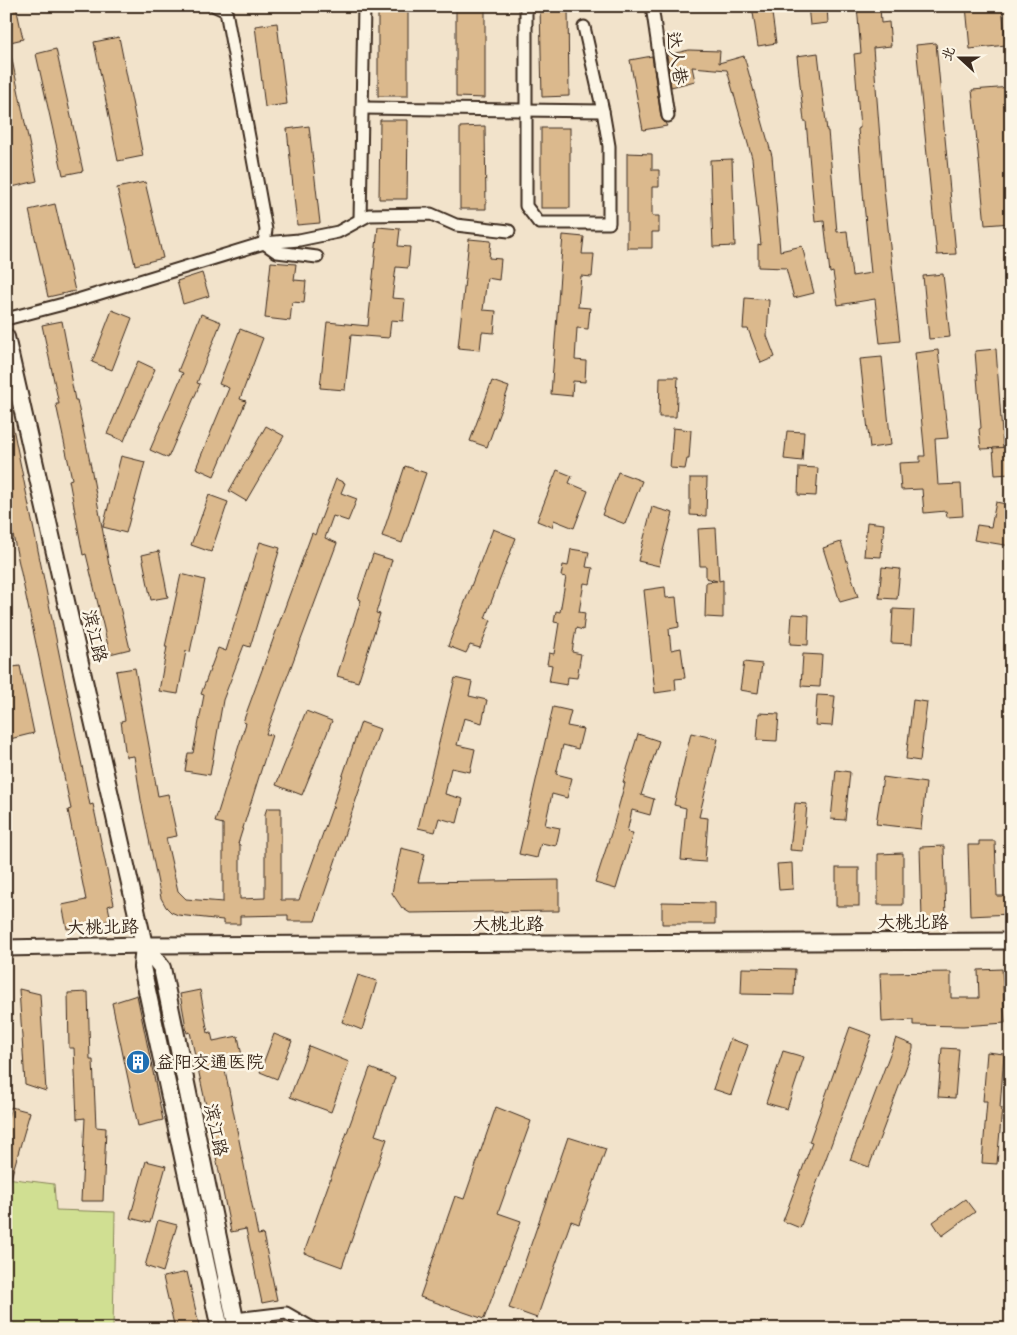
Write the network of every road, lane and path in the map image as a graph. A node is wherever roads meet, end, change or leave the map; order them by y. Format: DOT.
graph roads {
  1 [pos="215,6"];
  2 [pos="364,6"];
  3 [pos="526,6"];
  4 [pos="652,6"];
  5 [pos="584,26"];
  6 [pos="363,108"];
  7 [pos="526,110"];
  8 [pos="603,111"];
  9 [pos="668,116"];
  10 [pos="360,219"];
  11 [pos="509,231"];
  12 [pos="264,243"];
  13 [pos="317,257"];
  14 [pos="6,318"];
  15 [pos="6,337"];
  16 [pos="1011,941"];
  17 [pos="144,945"];
  18 [pos="6,948"];
  19 [pos="236,1324"];
  20 [pos="220,1329"];
  21 [pos="314,1329"];
  1 -- 12 [label="street"];
  2 -- 6 [label="street"];
  3 -- 7 [label="street"];
  4 -- 9 [label="street, 达人巷"];
  5 -- 8 [label="street"];
  6 -- 7 [label="street"];
  6 -- 10 [label="street"];
  7 -- 8 [label="street"];
  7 -- 8 [label="street"];
  10 -- 11 [label="street"];
  10 -- 12 [label="street"];
  12 -- 13 [label="street"];
  12 -- 14 [label="street"];
  15 -- 17 [label="main road, 滨江路"];
  16 -- 17 [label="street, 大桃北路"];
  17 -- 18 [label="street, 大桃北路"];
  17 -- 19 [label="main road, 滨江路"];
  17 -- 20 [label="main road, 滨江路"];
  19 -- 21 [label="street"];
}
